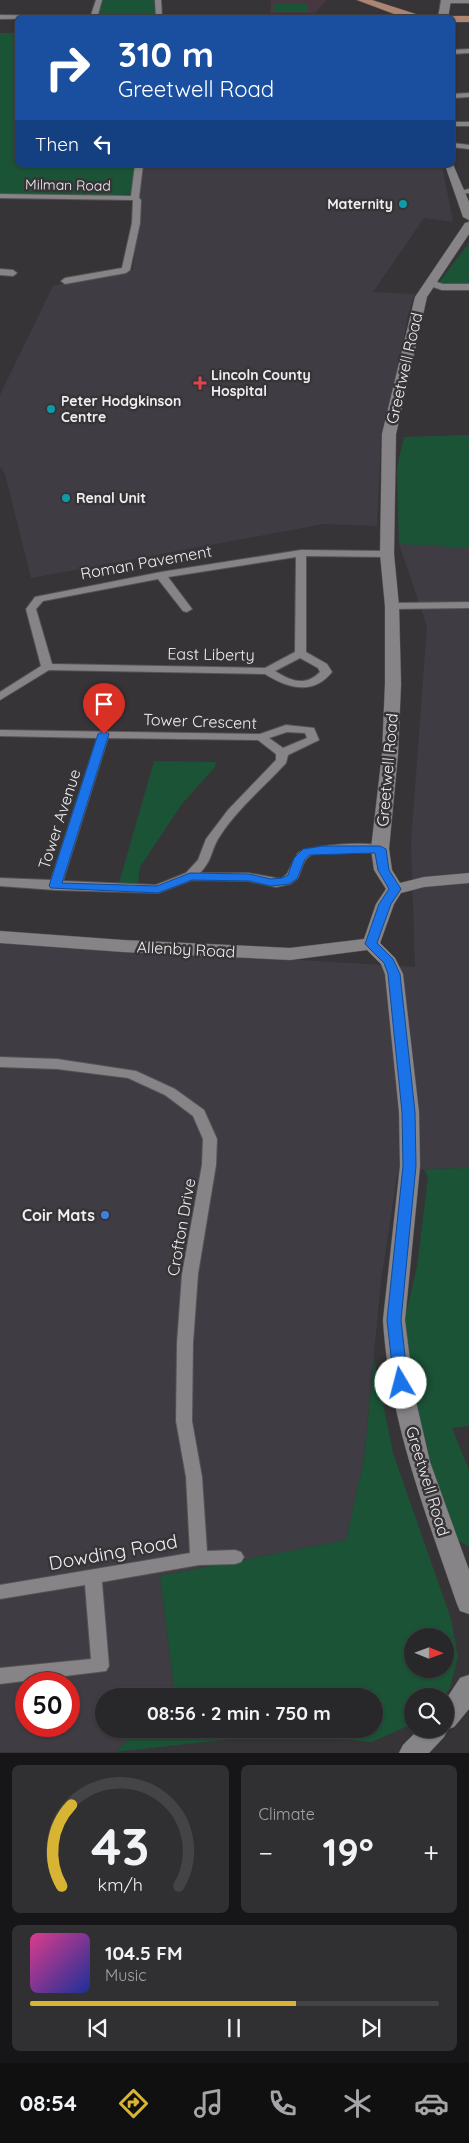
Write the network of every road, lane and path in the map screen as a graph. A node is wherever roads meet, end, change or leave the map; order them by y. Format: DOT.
graph roads {
  1 [pos="99,0"];
  2 [pos="158,0"];
  3 [pos="362,0"];
  4 [pos="446,0"];
  5 [pos="469,1"];
  6 [pos="94,15"];
  7 [pos="159,15"];
  8 [pos="410,15"];
  9 [pos="444,15"];
  10 [pos="0,16"];
  11 [pos="15,16"];
  12 [pos="455,19"];
  13 [pos="469,19"];
  14 [pos="469,51"];
  15 [pos="455,52"];
  16 [pos="469,95"];
  17 [pos="455,96"];
  18 [pos="455,124"];
  19 [pos="469,124"];
  20 [pos="455,145"];
  21 [pos="469,147"];
  22 [pos="139,167"];
  23 [pos="451,167"];
  24 [pos="464,191"];
  25 [pos="0,196"];
  26 [pos="135,198"];
  27 [pos="469,217"];
  28 [pos="469,225"];
  29 [pos="0,272"];
  30 [pos="12,273"];
  31 [pos="65,281"];
  32 [pos="430,283"];
  33 [pos="469,287"];
  34 [pos="301,553"];
  35 [pos="387,554"];
  36 [pos="161,575"];
  37 [pos="469,605"];
  38 [pos="392,606"];
  39 [pos="187,609"];
  40 [pos="300,653"];
  41 [pos="47,667"];
  42 [pos="267,671"];
  43 [pos="0,697"];
  44 [pos="0,731"];
  45 [pos="104,734"];
  46 [pos="261,737"];
  47 [pos="282,753"];
  48 [pos="380,849"];
  49 [pos="190,876"];
  50 [pos="469,878"];
  51 [pos="0,882"];
  52 [pos="55,886"];
  53 [pos="395,889"];
  54 [pos="0,937"];
  55 [pos="371,944"];
  56 [pos="0,1062"];
  57 [pos="235,1557"];
  58 [pos="199,1558"];
  59 [pos="93,1576"];
  60 [pos="0,1592"];
  61 [pos="469,1603"];
  62 [pos="0,1676"];
  63 [pos="469,1686"];
  64 [pos="454,1708"];
  65 [pos="427,1738"];
  66 [pos="412,1753"];
  1 -- 6 [label="street"];
  2 -- 7 [label="street"];
  3 -- 8 [label="main road"];
  4 -- 5 [label="street"];
  4 -- 9 [label="street"];
  10 -- 11 [label="street"];
  12 -- 13 [label="main road"];
  14 -- 15 [label="street"];
  16 -- 17 [label="street"];
  18 -- 19 [label="street"];
  20 -- 21 [label="street"];
  22 -- 26 [label="street"];
  23 -- 24 [label="street"];
  24 -- 27 [label="street"];
  25 -- 26 [label="street, Milman Road"];
  26 -- 31 [label="street"];
  28 -- 32 [label="street, Greetwell Road"];
  29 -- 30 [label="street"];
  32 -- 33 [label="street"];
  32 -- 35 [label="street, Greetwell Road"];
  34 -- 35 [label="street, Roman Pavement"];
  34 -- 36 [label="street, Roman Pavement"];
  34 -- 40 [label="street"];
  35 -- 38 [label="street, Greetwell Road"];
  36 -- 39 [label="street"];
  36 -- 41 [label="street, Roman Pavement"];
  37 -- 38 [label="street"];
  38 -- 48 [label="street, Greetwell Road"];
  40 -- 42 [label="street, East Liberty"];
  40 -- 42 [label="street"];
  41 -- 42 [label="street, East Liberty"];
  41 -- 43 [label="street"];
  44 -- 45 [label="street, Tower Crescent"];
  45 -- 46 [label="street, Tower Crescent"];
  45 -- 52 [label="street, Tower Avenue"];
  46 -- 47 [label="street, Tower Crescent"];
  46 -- 47 [label="street"];
  47 -- 49 [label="street"];
  48 -- 49 [label="street"];
  48 -- 53 [label="street, Greetwell Road"];
  49 -- 52 [label="street"];
  50 -- 53 [label="street"];
  51 -- 52 [label="street"];
  53 -- 55 [label="street"];
  54 -- 55 [label="street, Allenby Road"];
  55 -- 61 [label="street, Greetwell Road"];
  56 -- 58 [label="street, Crofton Drive"];
  57 -- 58 [label="street, Dowding Road"];
  58 -- 59 [label="street, Dowding Road"];
  59 -- 60 [label="street, Dowding Road"];
  59 -- 62 [label="street"];
  63 -- 64 [label="street"];
  65 -- 66 [label="street"];
}
